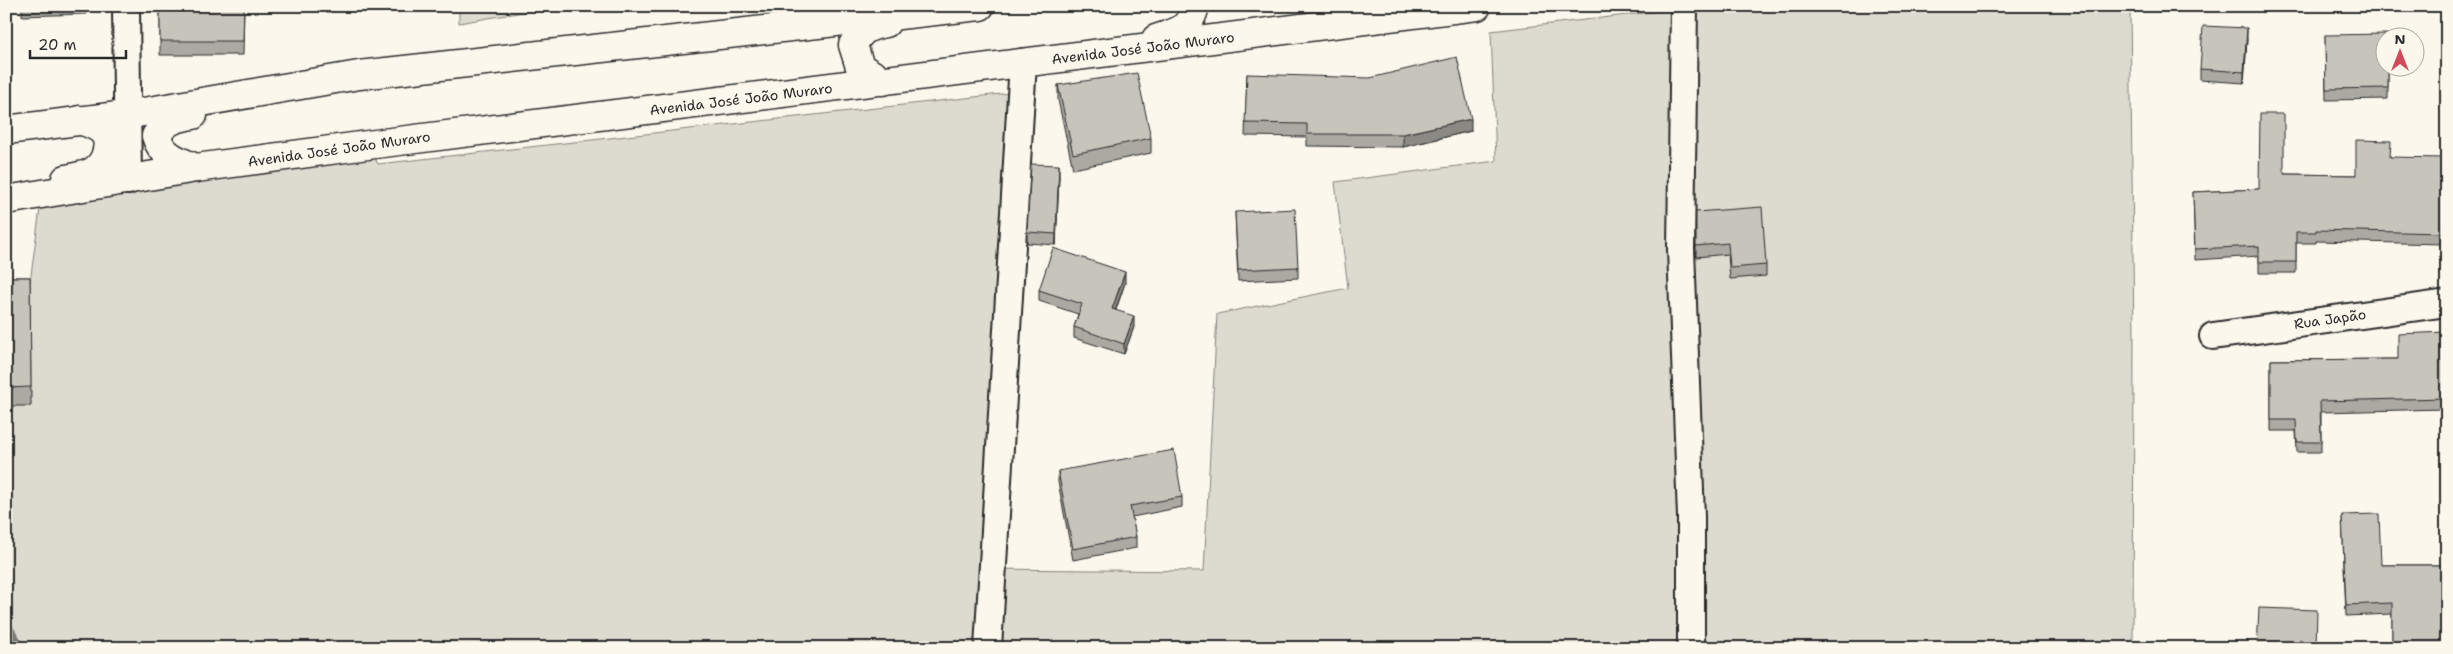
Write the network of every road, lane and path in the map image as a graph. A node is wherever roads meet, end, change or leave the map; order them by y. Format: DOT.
graph roads {
  1 [pos="126,6"];
  2 [pos="1195,6"];
  3 [pos="1477,6"];
  4 [pos="1684,6"];
  5 [pos="977,7"];
  6 [pos="1064,57"];
  7 [pos="1023,62"];
  8 [pos="359,75"];
  9 [pos="883,81"];
  10 [pos="126,115"];
  11 [pos="78,120"];
  12 [pos="6,130"];
  13 [pos="196,168"];
  14 [pos="128,181"];
  15 [pos="6,194"];
  16 [pos="6,200"];
  17 [pos="2447,302"];
  18 [pos="2213,336"];
  19 [pos="988,648"];
  20 [pos="1691,648"];
  1 -- 10 [label="street"];
  2 -- 6 [label="main road"];
  3 -- 6 [label="main road, Avenida José João Muraro"];
  4 -- 20 [label="street"];
  5 -- 8 [label="main road"];
  5 -- 9 [label="main road"];
  6 -- 7 [label="main road, Avenida José João Muraro"];
  7 -- 9 [label="main road, Avenida José João Muraro"];
  7 -- 19 [label="street"];
  8 -- 10 [label="main road"];
  8 -- 13 [label="main road"];
  9 -- 13 [label="main road, Avenida José João Muraro"];
  10 -- 11 [label="main road"];
  10 -- 14 [label="street"];
  11 -- 12 [label="main road"];
  11 -- 15 [label="main road"];
  13 -- 14 [label="main road, Avenida José João Muraro"];
  14 -- 16 [label="main road, Avenida José João Muraro"];
  17 -- 18 [label="street, Rua Japão"];
}
